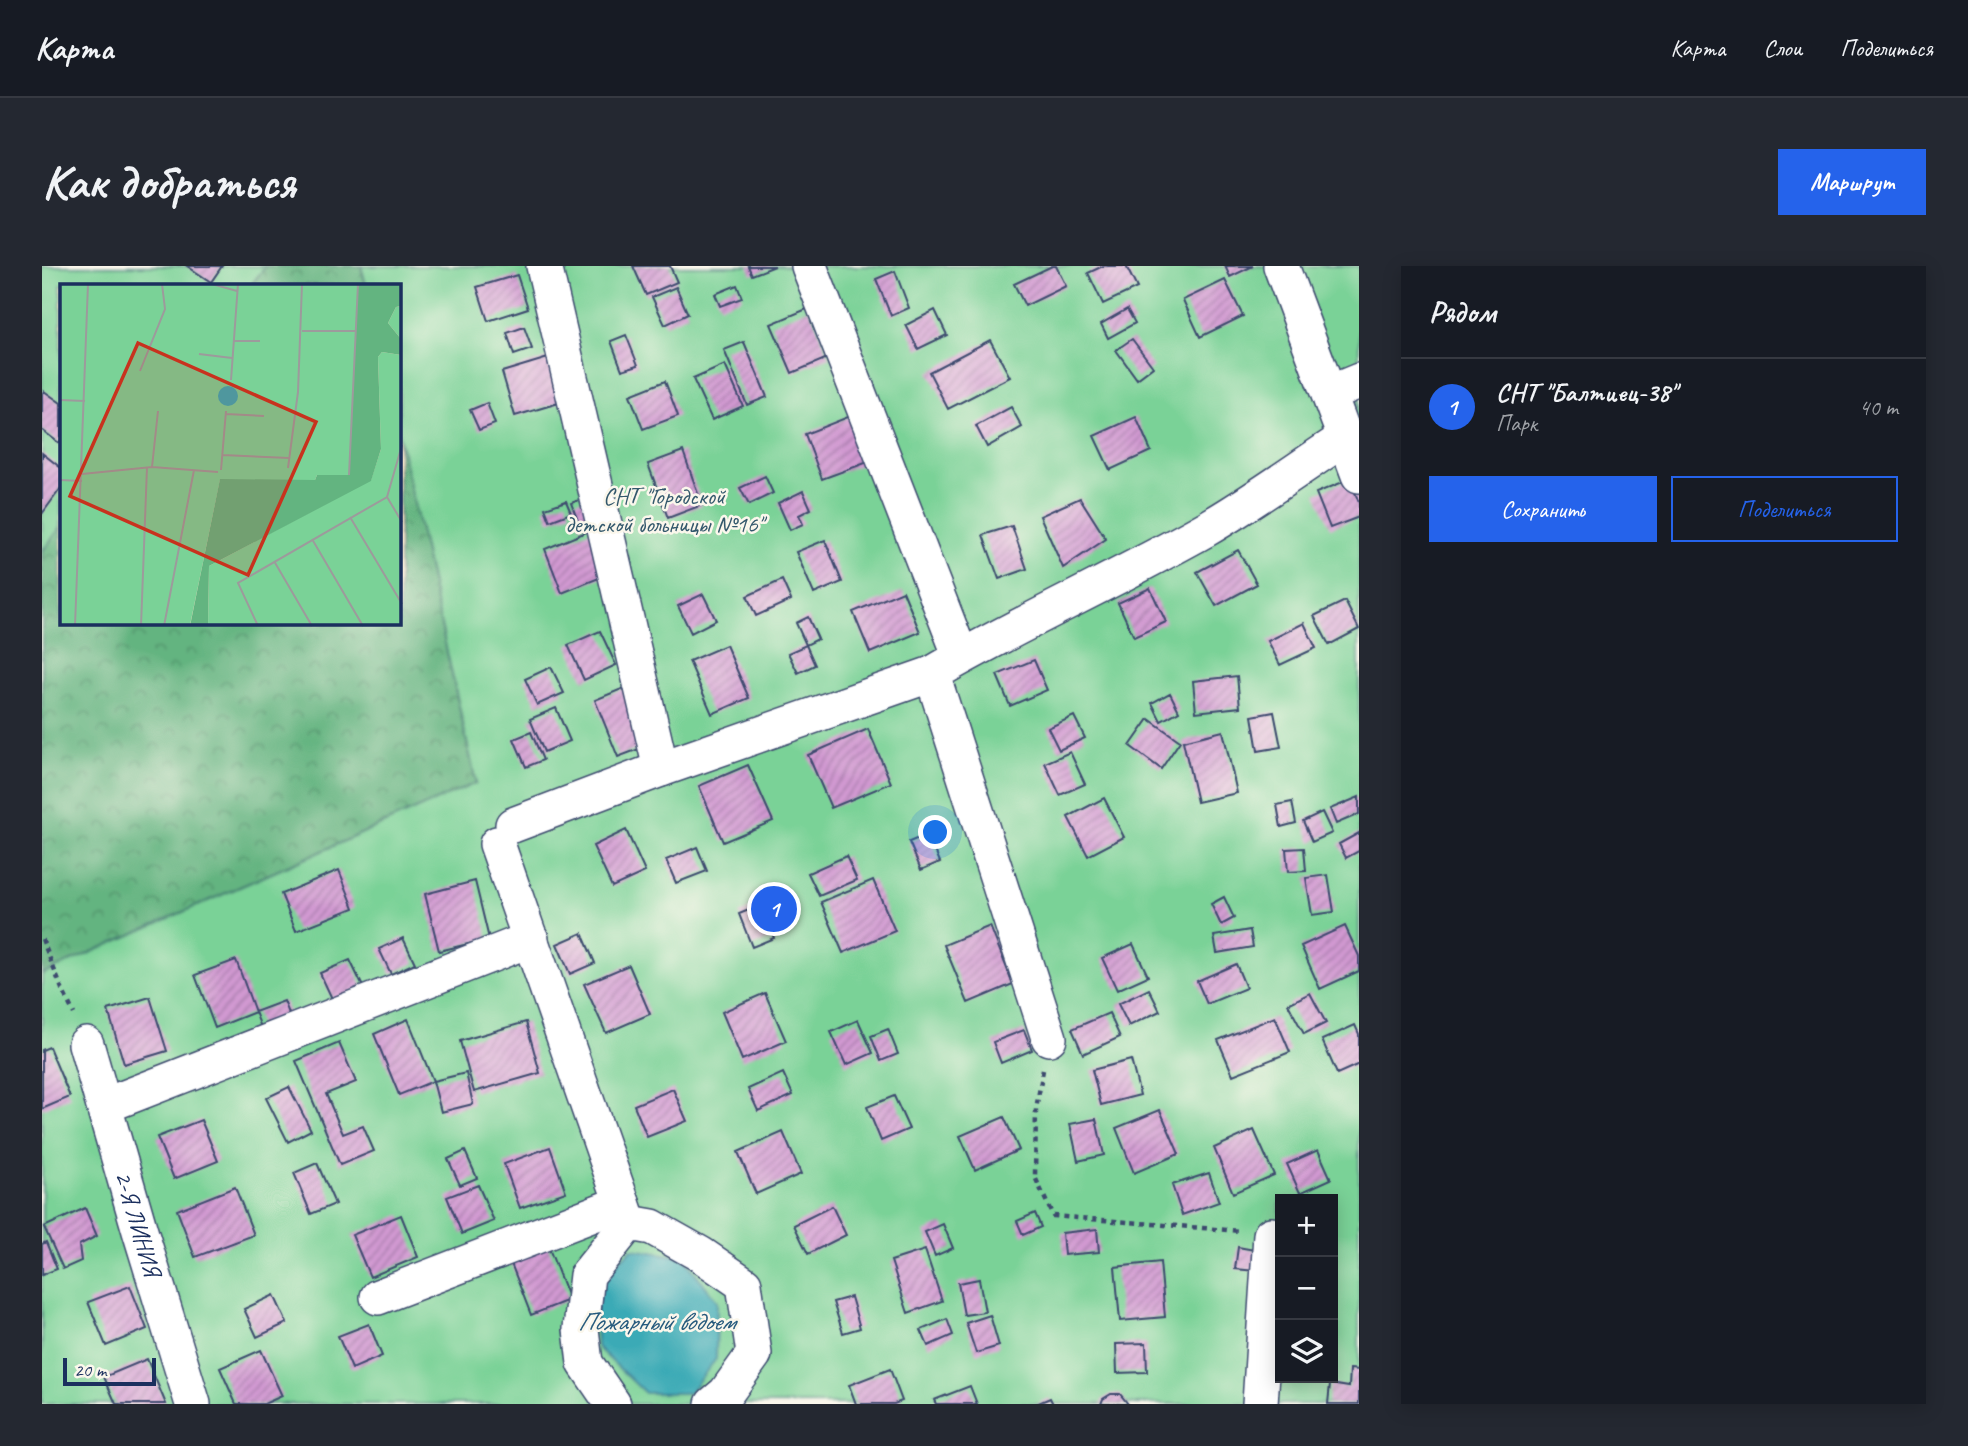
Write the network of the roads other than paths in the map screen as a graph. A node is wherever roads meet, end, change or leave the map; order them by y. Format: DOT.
graph roads {
  1 [pos="544,266"];
  2 [pos="809,266"];
  3 [pos="1281,266"];
  4 [pos="1344,387"];
  5 [pos="1345,438"];
  6 [pos="1359,475"];
  7 [pos="947,665"];
  8 [pos="661,769"];
  9 [pos="531,939"];
  10 [pos="1049,1038"];
  11 [pos="86,1044"];
  12 [pos="104,1106"];
  13 [pos="626,1213"];
  14 [pos="1270,1235"];
  15 [pos="378,1297"];
  16 [pos="193,1404"];
  17 [pos="613,1404"];
  18 [pos="713,1404"];
  19 [pos="1260,1404"];
  1 -- 8 [label="street"];
  2 -- 7 [label="street"];
  3 -- 4 [label="street"];
  4 -- 5 [label="street"];
  5 -- 6 [label="street"];
  5 -- 7 [label="street"];
  7 -- 8 [label="street"];
  7 -- 10 [label="street"];
  8 -- 9 [label="street"];
  9 -- 12 [label="street"];
  9 -- 13 [label="street"];
  11 -- 12 [label="street, 2-Я ЛИНИЯ"];
  12 -- 16 [label="street, 2-Я ЛИНИЯ"];
  13 -- 15 [label="street"];
  13 -- 17 [label="street"];
  13 -- 18 [label="street"];
  14 -- 19 [label="street"];
}
